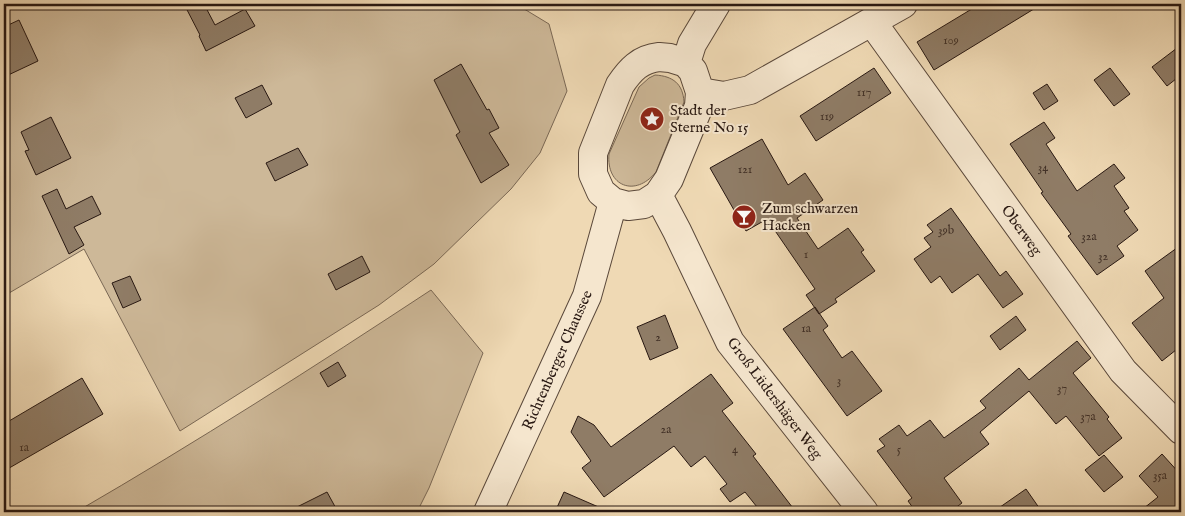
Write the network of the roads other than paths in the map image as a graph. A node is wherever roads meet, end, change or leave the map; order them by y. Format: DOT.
graph roads {
  1 [pos="716,4"];
  2 [pos="903,4"];
  3 [pos="872,22"];
  4 [pos="686,63"];
  5 [pos="700,92"];
  6 [pos="658,195"];
  7 [pos="613,202"];
  8 [pos="1181,430"];
  9 [pos="488,512"];
  10 [pos="864,512"];
  1 -- 4 [label="street"];
  2 -- 3 [label="street"];
  3 -- 5 [label="street"];
  3 -- 8 [label="street, Oberweg"];
  4 -- 5 [label="street"];
  4 -- 7 [label="street"];
  5 -- 6 [label="street"];
  6 -- 7 [label="street"];
  6 -- 10 [label="street, Groß Lüdershäger Weg"];
  7 -- 9 [label="street, Richtenberger Chaussee"];
}
